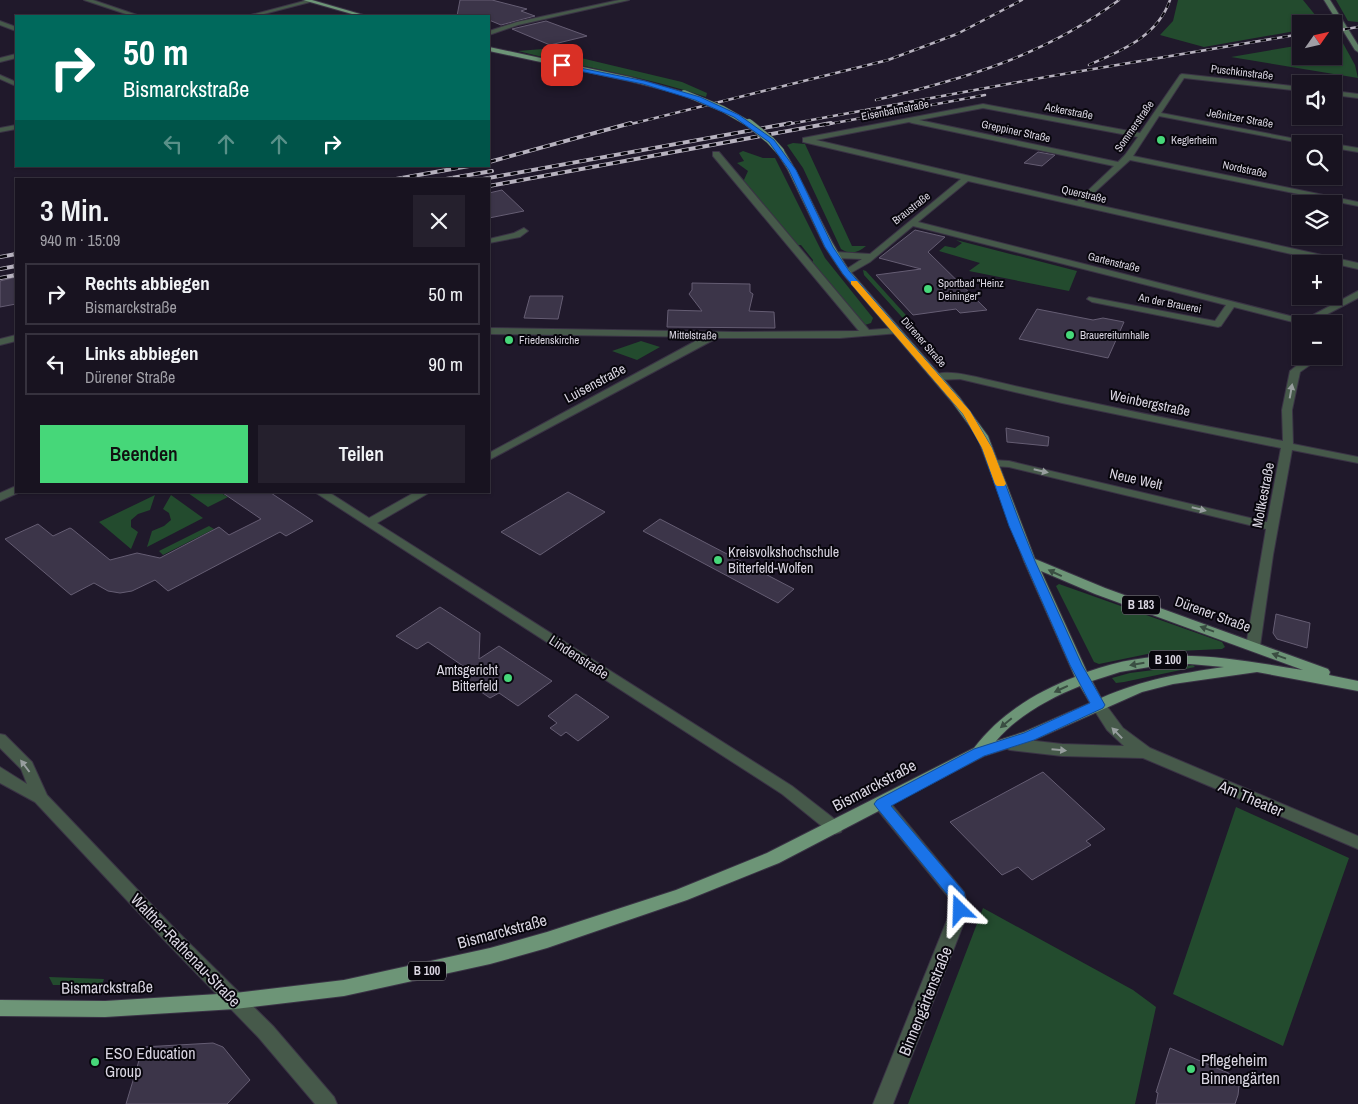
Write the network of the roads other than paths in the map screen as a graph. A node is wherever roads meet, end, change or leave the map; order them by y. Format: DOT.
graph roads {
  1 [pos="87,0"];
  2 [pos="626,0"];
  3 [pos="1327,0"];
  4 [pos="309,1"];
  5 [pos="134,15"];
  6 [pos="254,15"];
  7 [pos="360,15"];
  8 [pos="0,23"];
  9 [pos="15,29"];
  10 [pos="490,33"];
  11 [pos="490,49"];
  12 [pos="1358,50"];
  13 [pos="15,56"];
  14 [pos="0,60"];
  15 [pos="0,77"];
  16 [pos="1180,77"];
  17 [pos="15,84"];
  18 [pos="1292,88"];
  19 [pos="1342,94"];
  20 [pos="1358,96"];
  21 [pos="990,107"];
  22 [pos="1157,114"];
  23 [pos="908,119"];
  24 [pos="15,127"];
  25 [pos="0,130"];
  26 [pos="1143,136"];
  27 [pos="1292,139"];
  28 [pos="806,140"];
  29 [pos="1342,147"];
  30 [pos="1358,150"];
  31 [pos="716,154"];
  32 [pos="1128,157"];
  33 [pos="1120,165"];
  34 [pos="967,178"];
  35 [pos="1078,204"];
  36 [pos="1358,204"];
  37 [pos="910,223"];
  38 [pos="524,231"];
  39 [pos="490,240"];
  40 [pos="835,255"];
  41 [pos="869,256"];
  42 [pos="1358,266"];
  43 [pos="846,272"];
  44 [pos="1358,294"];
  45 [pos="1092,299"];
  46 [pos="1232,303"];
  47 [pos="1320,315"];
  48 [pos="1292,319"];
  49 [pos="490,331"];
  50 [pos="896,332"];
  51 [pos="867,334"];
  52 [pos="716,335"];
  53 [pos="15,338"];
  54 [pos="0,342"];
  55 [pos="15,344"];
  56 [pos="0,347"];
  57 [pos="1303,365"];
  58 [pos="936,377"];
  59 [pos="1288,446"];
  60 [pos="490,456"];
  61 [pos="1358,460"];
  62 [pos="993,463"];
  63 [pos="15,490"];
  64 [pos="322,493"];
  65 [pos="422,493"];
  66 [pos="0,497"];
  67 [pos="368,522"];
  68 [pos="1272,527"];
  69 [pos="1030,561"];
  70 [pos="1253,646"];
  71 [pos="1255,668"];
  72 [pos="1084,679"];
  73 [pos="1358,686"];
  74 [pos="1098,705"];
  75 [pos="0,739"];
  76 [pos="1010,744"];
  77 [pos="979,752"];
  78 [pos="1145,752"];
  79 [pos="0,773"];
  80 [pos="42,798"];
  81 [pos="882,804"];
  82 [pos="835,828"];
  83 [pos="1358,843"];
  84 [pos="235,1001"];
  85 [pos="0,1008"];
  86 [pos="328,1104"];
  87 [pos="883,1104"];
  1 -- 5 [label="street"];
  2 -- 10 [label="street"];
  3 -- 12 [label="street"];
  4 -- 6 [label="street"];
  4 -- 7 [label="main road"];
  8 -- 9 [label="street"];
  11 -- 40 [label="main road, Dürener Straße, bridge"];
  13 -- 14 [label="street"];
  15 -- 17 [label="street"];
  16 -- 18 [label="street, Puschkinstraße"];
  16 -- 22 [label="street, Sommerstraße"];
  19 -- 20 [label="street"];
  21 -- 23 [label="street, Eisenbahnstraße"];
  21 -- 26 [label="street, Ackerstraße"];
  22 -- 26 [label="street, Sommerstraße"];
  22 -- 27 [label="street, Jeßnitzer Straße"];
  23 -- 28 [label="street, Eisenbahnstraße"];
  23 -- 33 [label="street, Greppiner Straße"];
  24 -- 25 [label="street"];
  26 -- 32 [label="street, Sommerstraße"];
  28 -- 34 [label="street, Querstraße"];
  29 -- 30 [label="street"];
  31 -- 51 [label="street"];
  32 -- 33 [label="street, Sommerstraße"];
  32 -- 36 [label="street, Nordstraße"];
  33 -- 35 [label="street, Sommerstraße"];
  34 -- 35 [label="street, Querstraße"];
  34 -- 37 [label="street, Braustraße"];
  35 -- 42 [label="street, Querstraße"];
  37 -- 41 [label="street, Braustraße"];
  37 -- 46 [label="street, Gartenstraße"];
  38 -- 39 [label="street"];
  40 -- 41 [label="street"];
  40 -- 43 [label="main road, Dürener Straße"];
  41 -- 43 [label="street, Braustraße"];
  43 -- 50 [label="main road, Dürener Straße"];
  44 -- 47 [label="street"];
  45 -- 46 [label="street, An der Brauerei"];
  46 -- 48 [label="street, Gartenstraße"];
  49 -- 52 [label="street, Mittelstraße"];
  50 -- 51 [label="street, Mittelstraße"];
  50 -- 58 [label="main road, Dürener Straße"];
  51 -- 52 [label="street, Mittelstraße"];
  52 -- 60 [label="street, Luisenstraße"];
  53 -- 54 [label="street"];
  55 -- 56 [label="street"];
  59 -- 57 [label="street, Moltkestraße, one-way"];
  58 -- 59 [label="street, Weinbergstraße"];
  58 -- 62 [label="main road, Dürener Straße"];
  59 -- 61 [label="street, Weinbergstraße"];
  59 -- 68 [label="street, Moltkestraße"];
  62 -- 68 [label="street, Neue Welt, one-way"];
  62 -- 69 [label="main road, Dürener Straße"];
  63 -- 66 [label="street"];
  64 -- 67 [label="street, Lindenstraße"];
  65 -- 67 [label="street"];
  67 -- 82 [label="street, Lindenstraße"];
  68 -- 70 [label="street, Moltkestraße"];
  70 -- 69 [label="main road, Dürener Straße / B 183, one-way"];
  69 -- 72 [label="main road, Dürener Straße"];
  73 -- 70 [label="main road, Dürener Straße / B 183, one-way"];
  71 -- 72 [label="main road, Bismarckstraße / B 100, one-way"];
  71 -- 73 [label="main road, Bismarckstraße / B 100"];
  71 -- 74 [label="main road, Bismarckstraße / B 100"];
  72 -- 74 [label="main road, Dürener Straße"];
  72 -- 77 [label="main road, Bismarckstraße / B 100, one-way"];
  74 -- 76 [label="main road, Bismarckstraße / B 100"];
  78 -- 74 [label="street, Am Theater, one-way"];
  80 -- 75 [label="street, Walther-Rathenau-Straße, one-way"];
  76 -- 77 [label="main road, Bismarckstraße / B 100"];
  76 -- 78 [label="street, Am Theater, one-way"];
  77 -- 81 [label="main road, Bismarckstraße / B 100"];
  78 -- 83 [label="street, Am Theater"];
  79 -- 80 [label="street, Walther-Rathenau-Straße"];
  80 -- 84 [label="street, Walther-Rathenau-Straße"];
  81 -- 82 [label="main road, Bismarckstraße / B 100"];
  81 -- 87 [label="street, Binnengärtenstraße"];
  82 -- 84 [label="main road, Bismarckstraße / B 100"];
  84 -- 85 [label="main road, Bismarckstraße / B 100"];
  84 -- 86 [label="street, Walther-Rathenau-Straße"];
}
